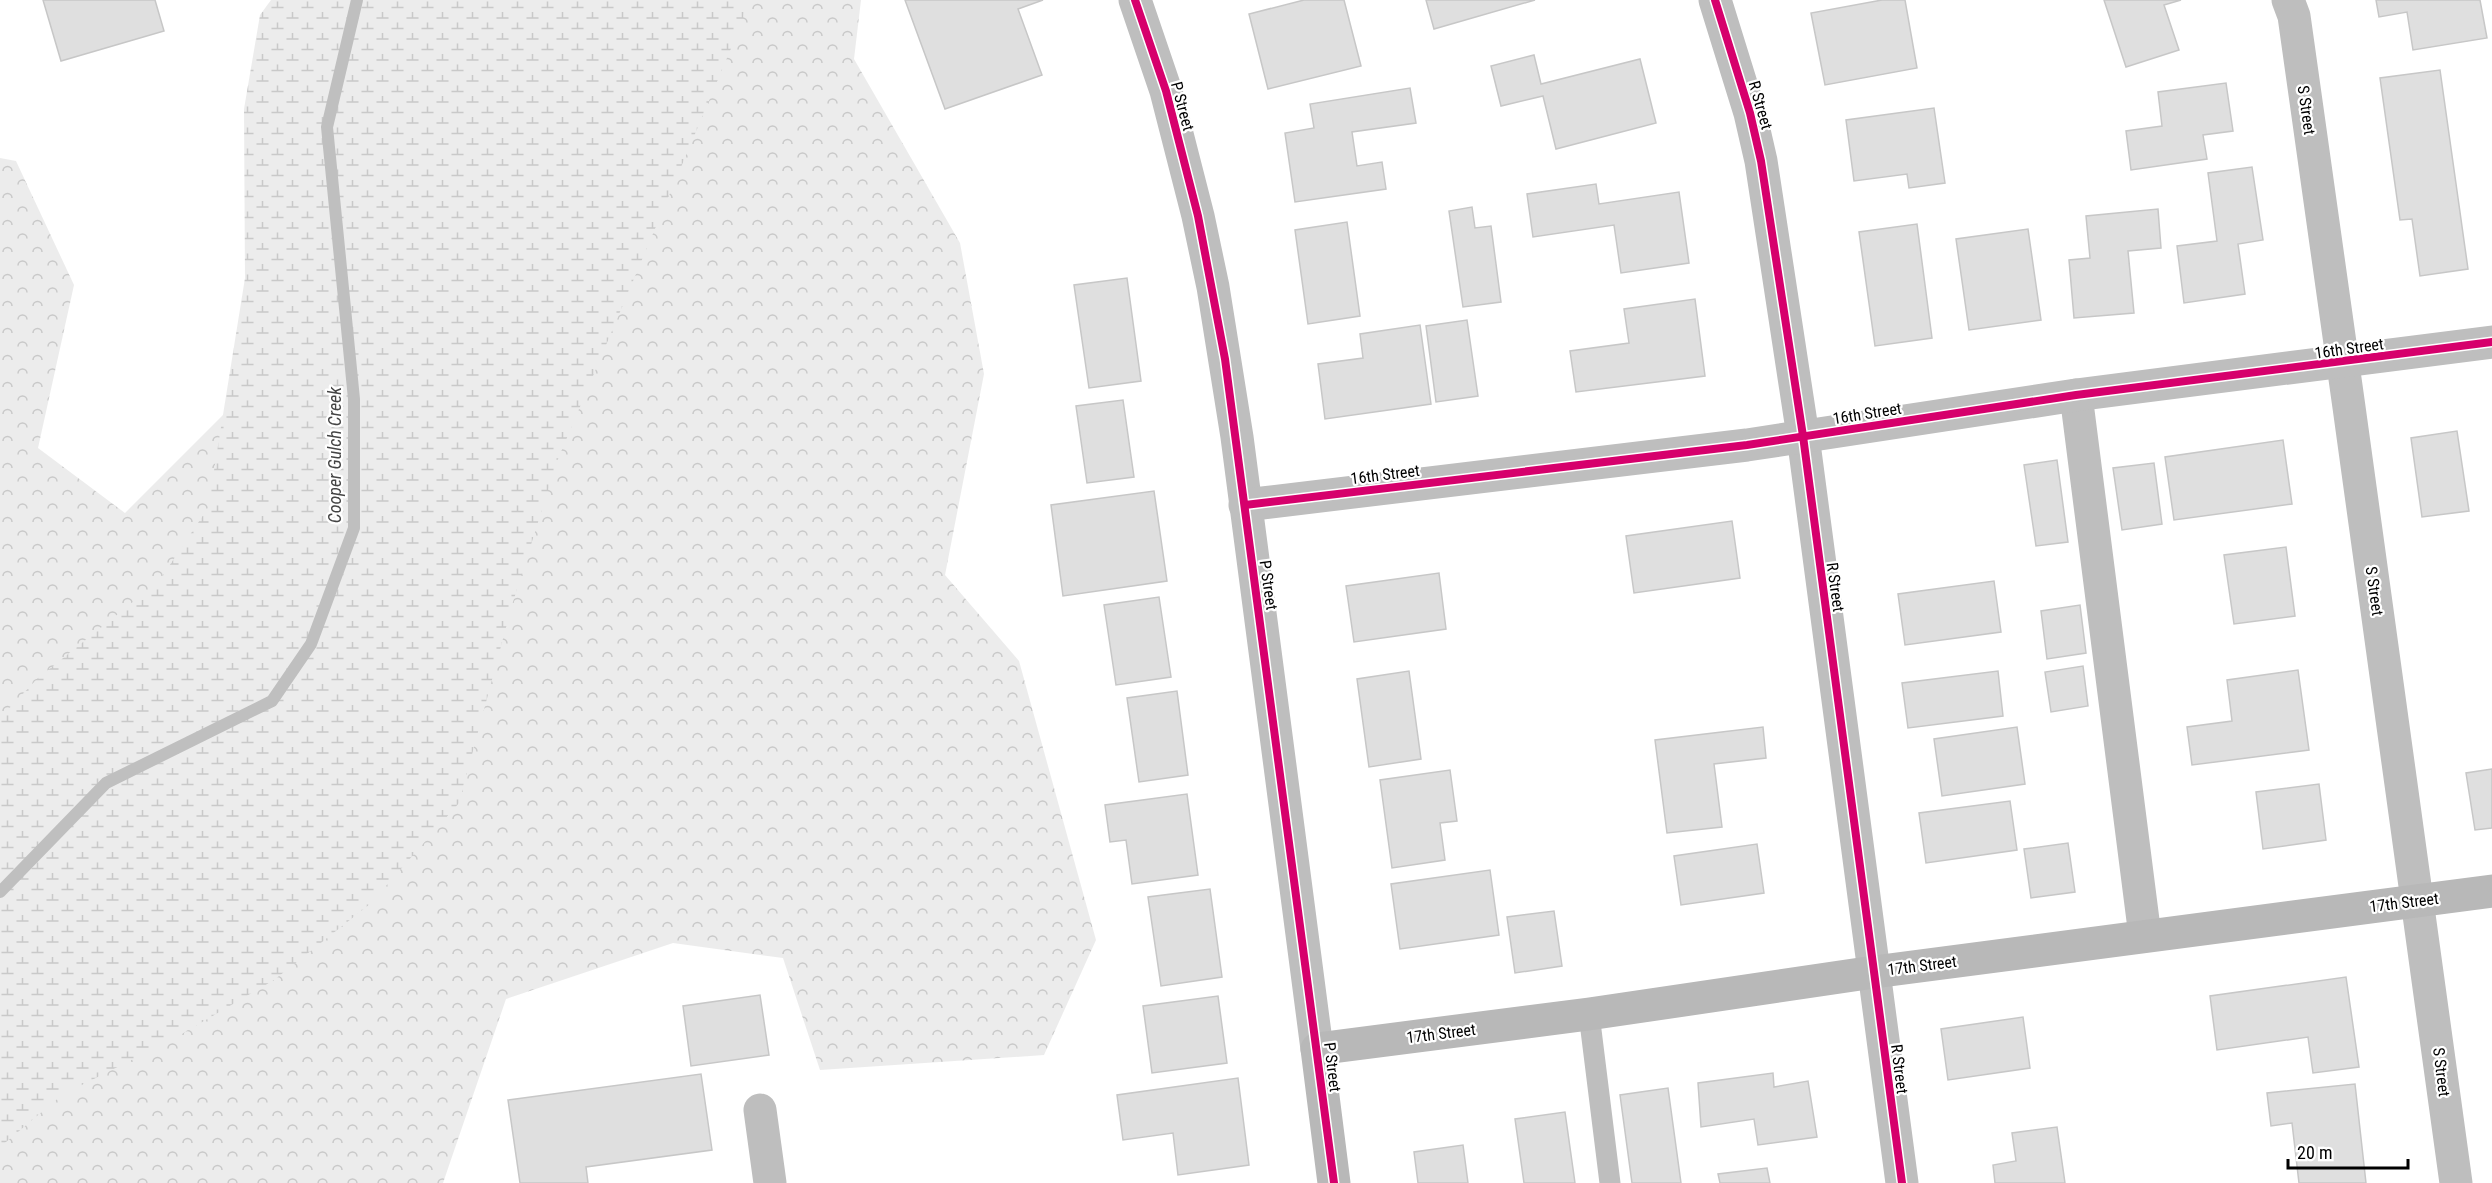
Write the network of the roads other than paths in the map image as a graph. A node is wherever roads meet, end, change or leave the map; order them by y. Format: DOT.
graph roads {
  1 [pos="1135,0"];
  2 [pos="1715,0"];
  3 [pos="2288,0"];
  4 [pos="2492,342"];
  5 [pos="2343,362"];
  6 [pos="2076,395"];
  7 [pos="1803,436"];
  8 [pos="1245,505"];
  9 [pos="2492,891"];
  10 [pos="2420,900"];
  11 [pos="2145,936"];
  12 [pos="1874,972"];
  13 [pos="1589,1014"];
  14 [pos="1317,1049"];
  15 [pos="760,1110"];
  16 [pos="770,1183"];
  17 [pos="1334,1183"];
  18 [pos="1610,1183"];
  19 [pos="1902,1183"];
  20 [pos="2456,1183"];
  1 -- 8 [label="street, P Street"];
  2 -- 7 [label="street, R Street"];
  3 -- 5 [label="street, S Street"];
  4 -- 5 [label="street, 16th Street"];
  5 -- 6 [label="street, 16th Street"];
  5 -- 10 [label="street, S Street"];
  6 -- 7 [label="street, 16th Street"];
  6 -- 11 [label="street"];
  7 -- 8 [label="street, 16th Street"];
  7 -- 12 [label="street, R Street"];
  8 -- 14 [label="street, P Street"];
  9 -- 10 [label="street, 17th Street"];
  10 -- 11 [label="street, 17th Street"];
  10 -- 20 [label="street, S Street"];
  11 -- 12 [label="street, 17th Street"];
  12 -- 13 [label="street, 17th Street"];
  12 -- 19 [label="street, R Street"];
  13 -- 14 [label="street, 17th Street"];
  13 -- 18 [label="lane"];
  14 -- 17 [label="street, P Street"];
  15 -- 16 [label="street"];
}
